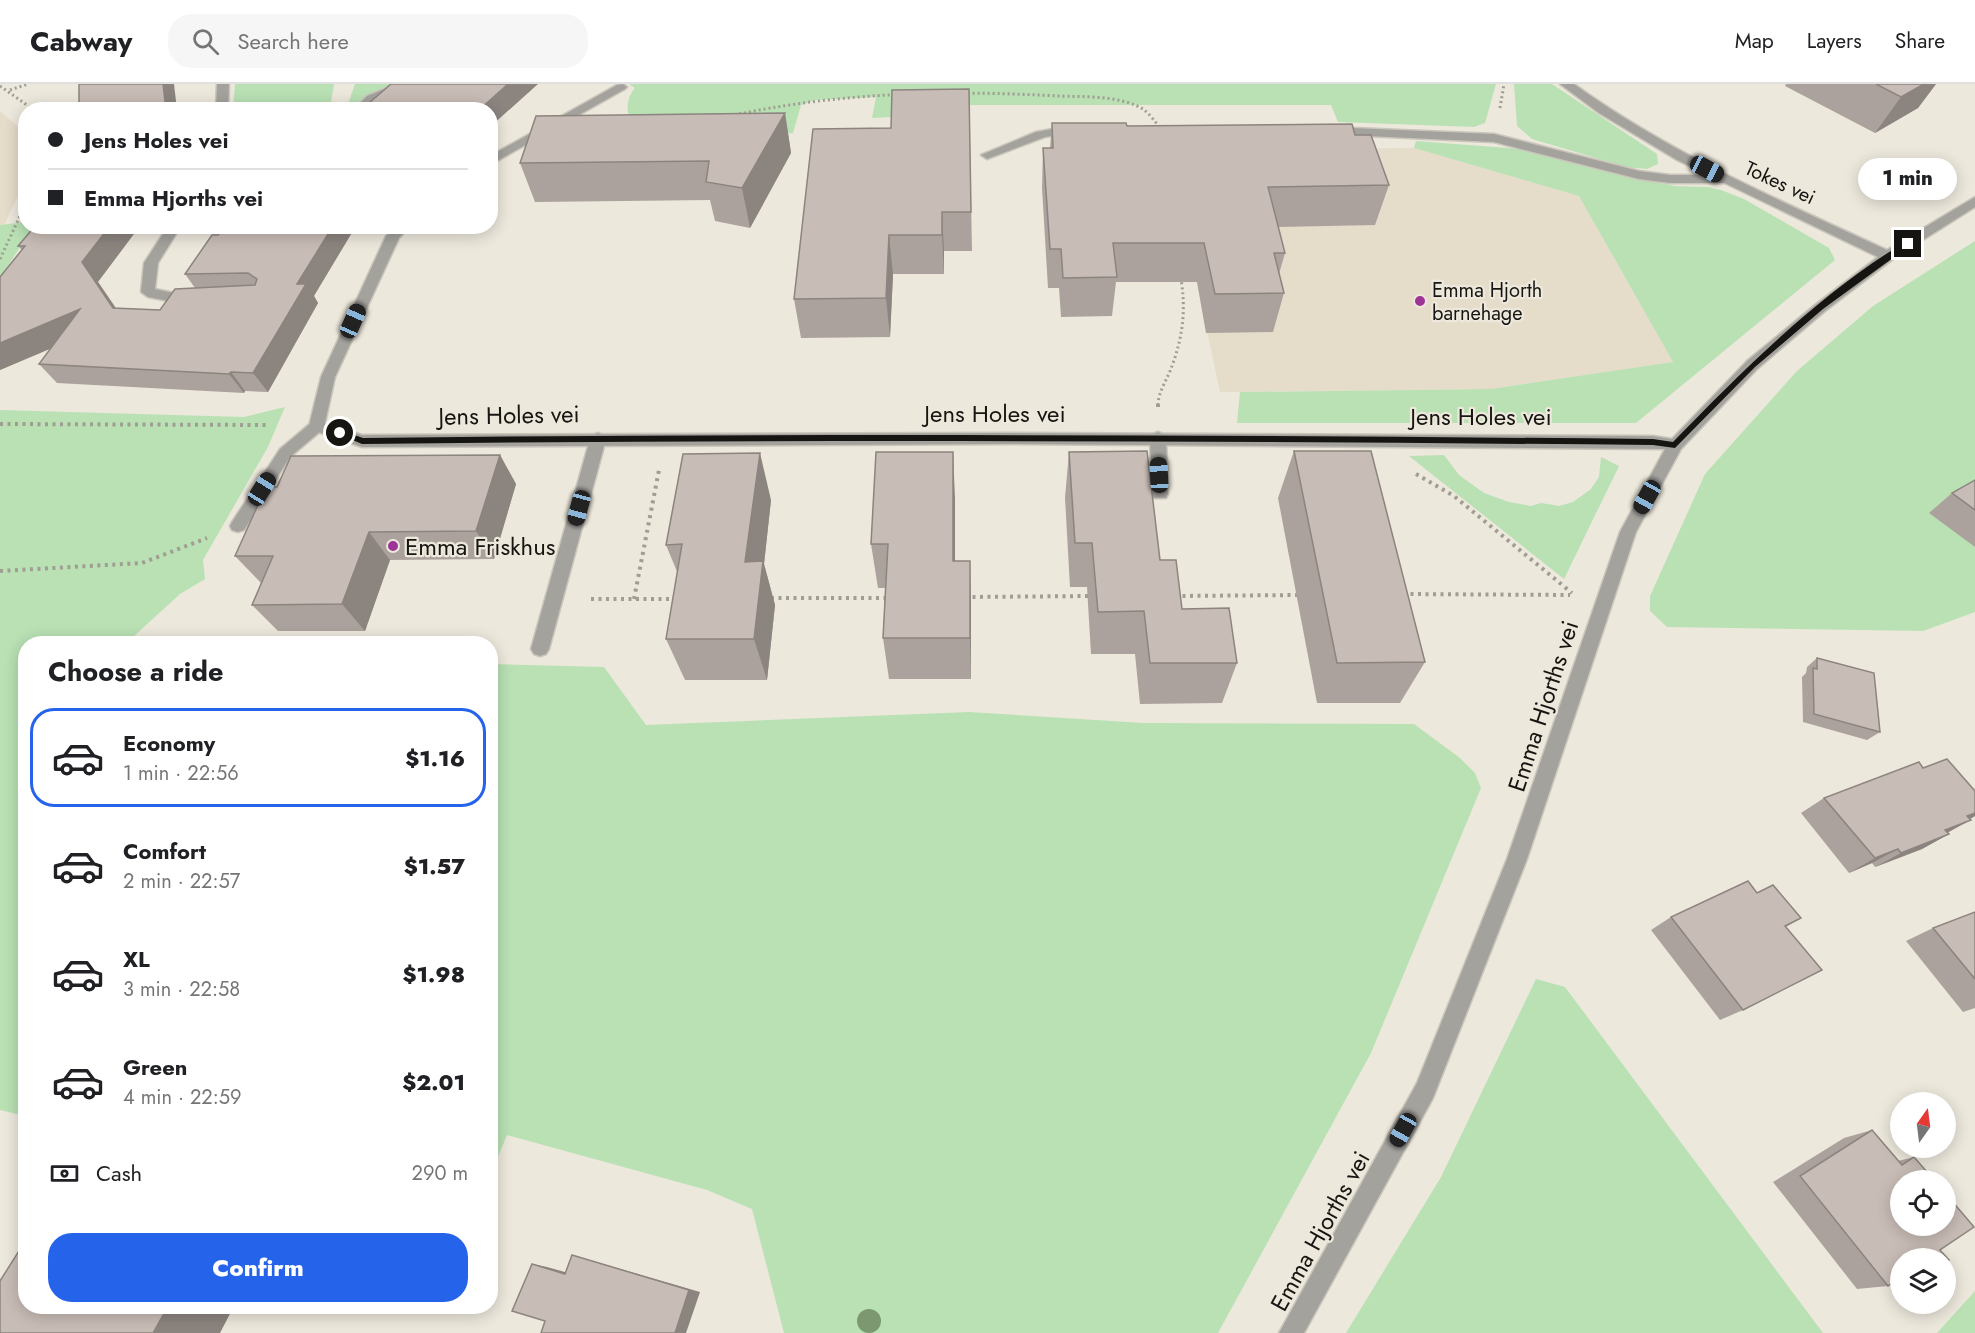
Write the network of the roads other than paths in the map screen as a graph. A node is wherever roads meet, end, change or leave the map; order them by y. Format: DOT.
graph roads {
  1 [pos="223,84"];
  2 [pos="406,84"];
  3 [pos="1566,84"];
  4 [pos="621,87"];
  5 [pos="222,102"];
  6 [pos="368,102"];
  7 [pos="1083,129"];
  8 [pos="1310,131"];
  9 [pos="987,155"];
  10 [pos="498,156"];
  11 [pos="1726,179"];
  12 [pos="1975,201"];
  13 [pos="170,234"];
  14 [pos="395,234"];
  15 [pos="1888,256"];
  16 [pos="209,301"];
  17 [pos="317,426"];
  18 [pos="1158,438"];
  19 [pos="598,439"];
  20 [pos="1675,445"];
  21 [pos="1160,494"];
  22 [pos="238,526"];
  23 [pos="540,649"];
  24 [pos="1291,1333"];
  1 -- 5 [label="street"];
  2 -- 6 [label="street"];
  3 -- 11 [label="street, Tokes vei"];
  4 -- 10 [label="street"];
  7 -- 9 [label="street"];
  8 -- 11 [label="street"];
  11 -- 15 [label="street, Tokes vei"];
  12 -- 15 [label="street, Emma Hjorths vei"];
  13 -- 16 [label="street"];
  14 -- 17 [label="street"];
  15 -- 20 [label="street, Emma Hjorths vei"];
  17 -- 19 [label="street, Jens Holes vei"];
  17 -- 22 [label="street"];
  18 -- 19 [label="street, Jens Holes vei"];
  18 -- 20 [label="street, Jens Holes vei"];
  18 -- 21 [label="street"];
  19 -- 23 [label="street"];
  20 -- 24 [label="street, Emma Hjorths vei"];
}
